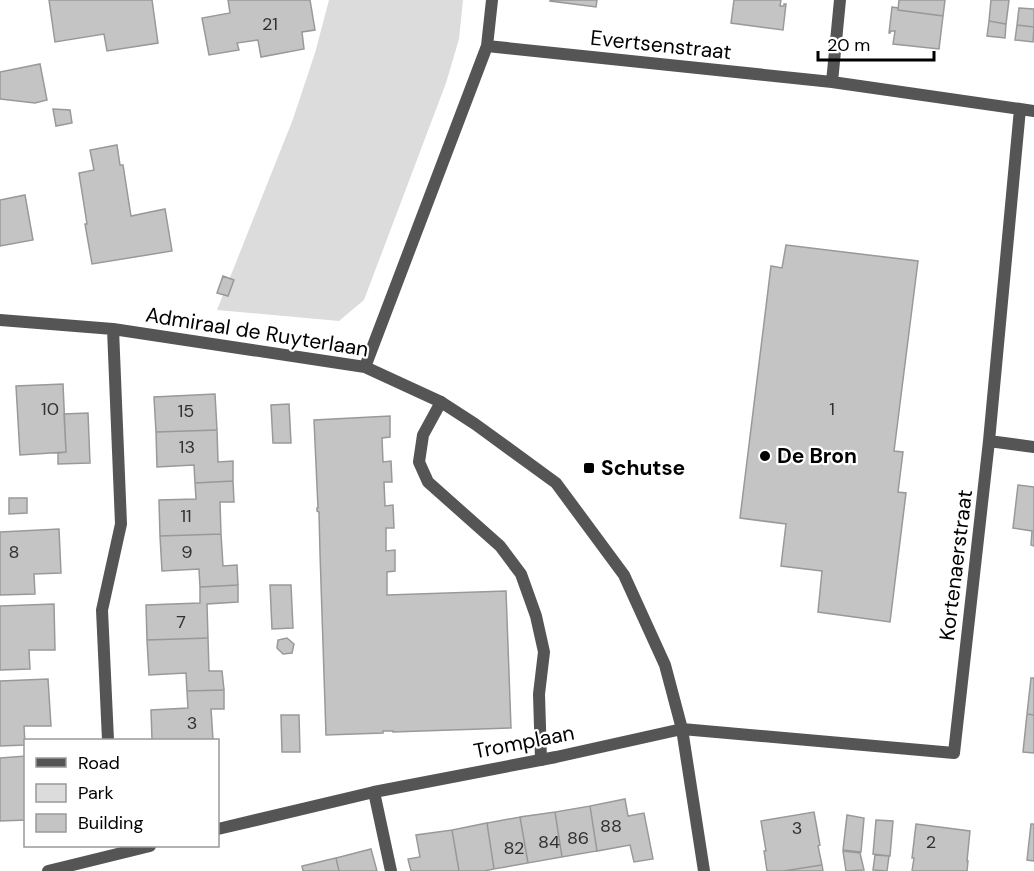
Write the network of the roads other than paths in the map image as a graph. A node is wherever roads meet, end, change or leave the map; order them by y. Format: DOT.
graph roads {
  1 [pos="492,0"];
  2 [pos="840,0"];
  3 [pos="487,46"];
  4 [pos="832,82"];
  5 [pos="1020,109"];
  6 [pos="1034,111"];
  7 [pos="0,320"];
  8 [pos="113,329"];
  9 [pos="365,367"];
  10 [pos="441,402"];
  11 [pos="989,441"];
  12 [pos="1034,447"];
  13 [pos="682,729"];
  14 [pos="108,739"];
  15 [pos="541,760"];
  16 [pos="374,792"];
  17 [pos="219,829"];
  18 [pos="140,847"];
  19 [pos="112,850"];
  20 [pos="48,871"];
  21 [pos="391,871"];
  22 [pos="704,871"];
  1 -- 3 [label="street"];
  2 -- 4 [label="street"];
  3 -- 4 [label="street, Evertsenstraat"];
  3 -- 9 [label="street"];
  4 -- 5 [label="street, Evertsenstraat"];
  5 -- 6 [label="street, Evertsenstraat"];
  5 -- 11 [label="street, Kortenaerstraat"];
  7 -- 8 [label="street, Admiraal de Ruyterlaan"];
  8 -- 9 [label="street, Admiraal de Ruyterlaan"];
  8 -- 14 [label="street"];
  9 -- 10 [label="street, Admiraal de Ruyterlaan"];
  10 -- 13 [label="street, Admiraal de Ruyterlaan"];
  10 -- 15 [label="street"];
  11 -- 12 [label="street"];
  11 -- 13 [label="street, Kortenaerstraat"];
  13 -- 15 [label="street, Tromplaan"];
  13 -- 22 [label="street, Admiraal de Ruyterlaan"];
  15 -- 16 [label="street, Tromplaan"];
  16 -- 17 [label="street, Tromplaan"];
  16 -- 21 [label="street"];
  18 -- 19 [label="street"];
  19 -- 20 [label="street"];
}
